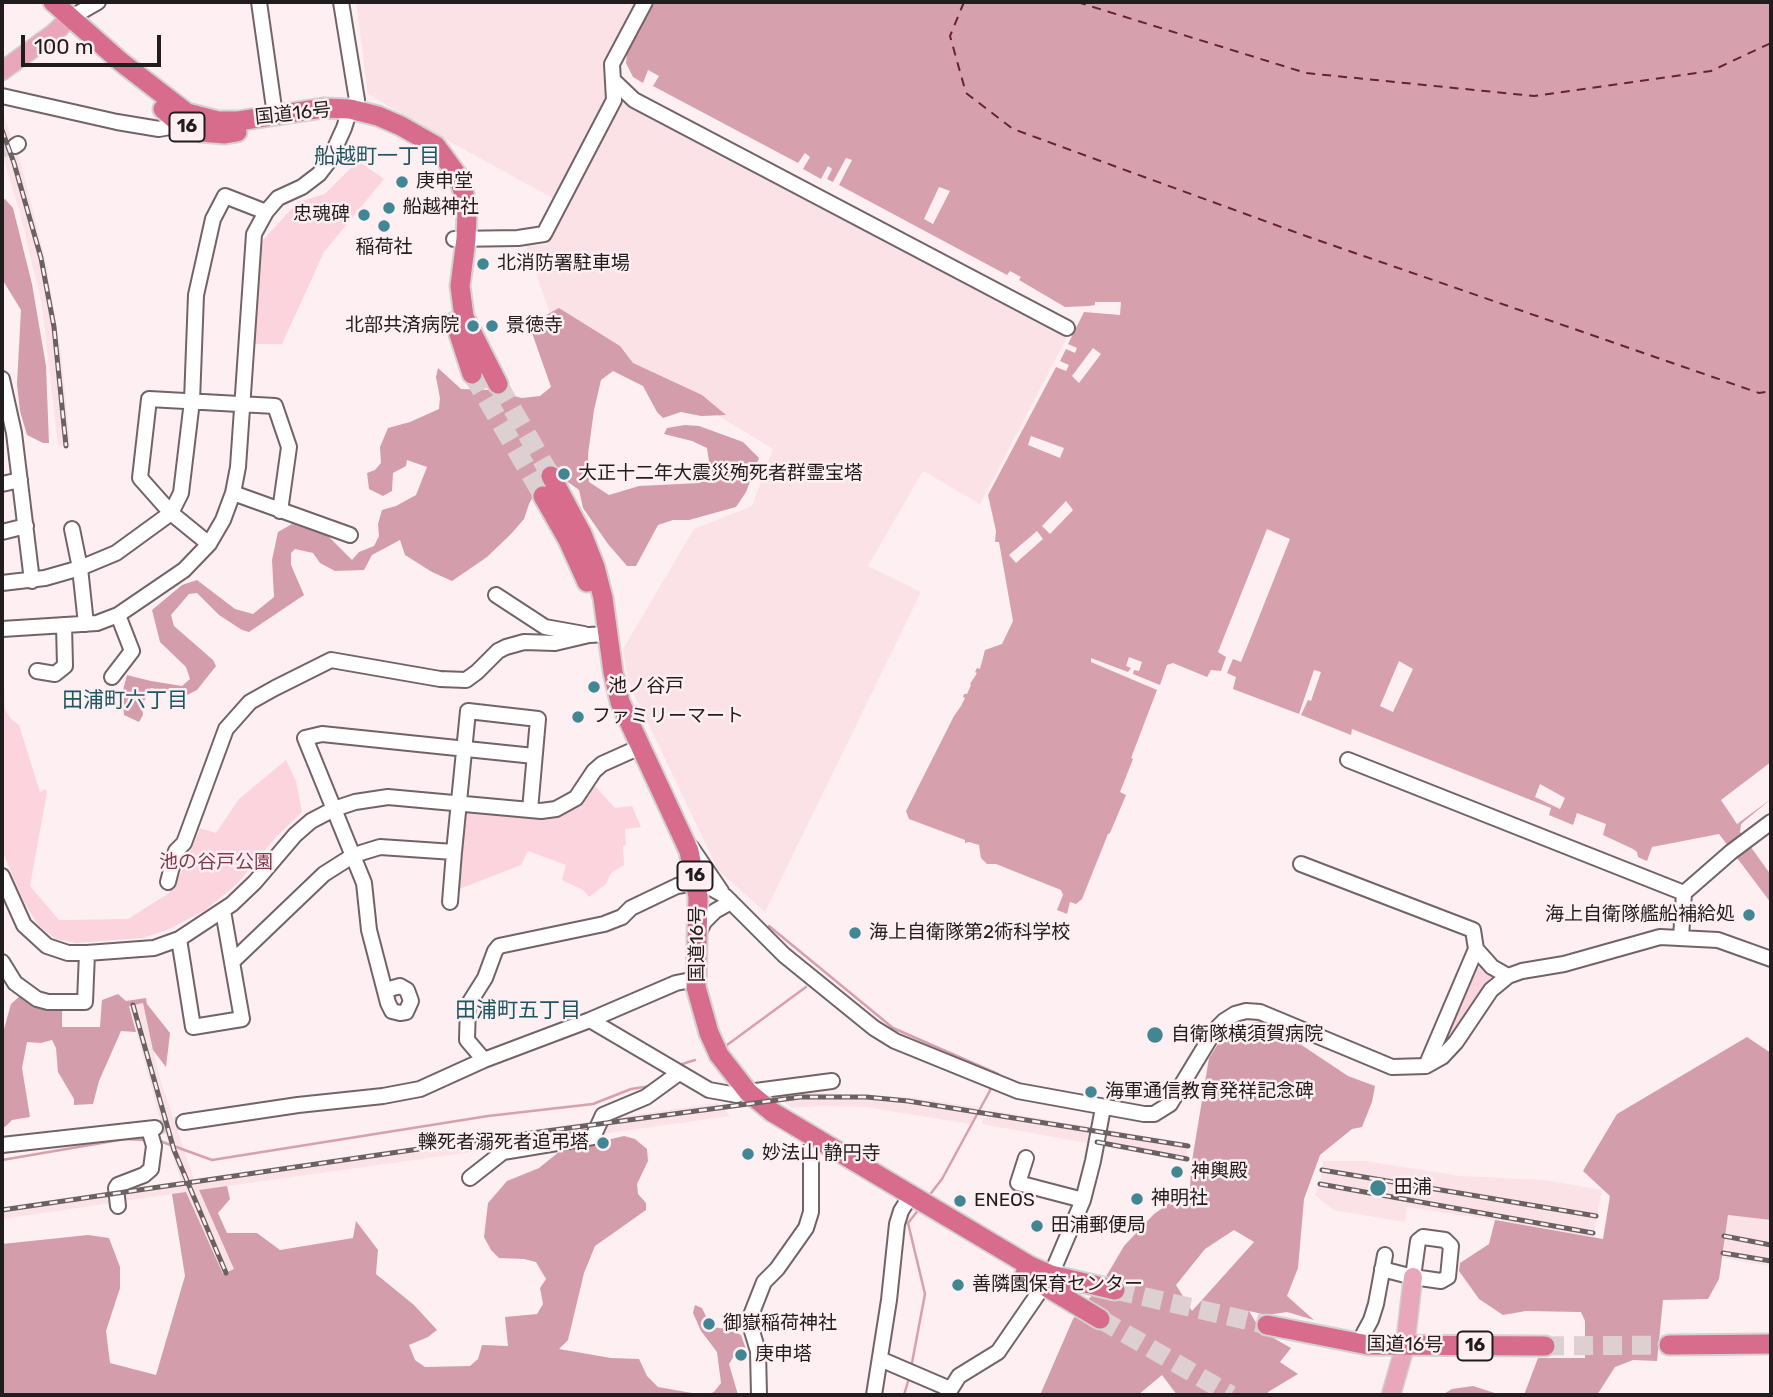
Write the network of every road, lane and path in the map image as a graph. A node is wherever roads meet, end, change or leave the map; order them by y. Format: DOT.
graph roads {
  1 [pos="37,2"];
  2 [pos="53,2"];
  3 [pos="98,2"];
  4 [pos="259,2"];
  5 [pos="341,2"];
  6 [pos="645,2"];
  7 [pos="66,21"];
  8 [pos="2,71"];
  9 [pos="613,80"];
  10 [pos="2,96"];
  11 [pos="275,115"];
  12 [pos="348,115"];
  13 [pos="181,125"];
  14 [pos="266,212"];
  15 [pos="460,239"];
  16 [pos="1067,328"];
  17 [pos="472,374"];
  18 [pos="498,384"];
  19 [pos="3,386"];
  20 [pos="192,401"];
  21 [pos="242,404"];
  22 [pos="8,434"];
  23 [pos="551,476"];
  24 [pos="20,480"];
  25 [pos="2,484"];
  26 [pos="233,493"];
  27 [pos="543,496"];
  28 [pos="281,511"];
  29 [pos="171,513"];
  30 [pos="26,526"];
  31 [pos="570,527"];
  32 [pos="72,529"];
  33 [pos="2,532"];
  34 [pos="350,535"];
  35 [pos="209,544"];
  36 [pos="80,568"];
  37 [pos="32,581"];
  38 [pos="2,583"];
  39 [pos="496,595"];
  40 [pos="118,615"];
  41 [pos="86,624"];
  42 [pos="64,625"];
  43 [pos="2,629"];
  44 [pos="598,635"];
  45 [pos="37,671"];
  46 [pos="112,677"];
  47 [pos="465,748"];
  48 [pos="634,749"];
  49 [pos="534,756"];
  50 [pos="1348,760"];
  51 [pos="458,802"];
  52 [pos="334,808"];
  53 [pos="530,810"];
  54 [pos="1771,822"];
  55 [pos="681,831"];
  56 [pos="454,852"];
  57 [pos="354,855"];
  58 [pos="1301,864"];
  59 [pos="168,882"];
  60 [pos="3,883"];
  61 [pos="690,883"];
  62 [pos="1684,893"];
  63 [pos="728,899"];
  64 [pos="450,902"];
  65 [pos="223,911"];
  66 [pos="698,934"];
  67 [pos="1681,937"];
  68 [pos="179,939"];
  69 [pos="1476,949"];
  70 [pos="87,953"];
  71 [pos="1771,959"];
  72 [pos="232,962"];
  73 [pos="4,972"];
  74 [pos="1508,976"];
  75 [pos="691,980"];
  76 [pos="387,990"];
  77 [pos="590,1020"];
  78 [pos="484,1060"];
  79 [pos="1426,1066"];
  80 [pos="679,1073"];
  81 [pos="832,1081"];
  82 [pos="743,1094"];
  83 [pos="1103,1108"];
  84 [pos="184,1122"];
  85 [pos="4,1143"];
  86 [pos="811,1148"];
  87 [pos="1026,1158"];
  88 [pos="470,1178"];
  89 [pos="1083,1200"];
  90 [pos="915,1203"];
  91 [pos="118,1206"];
  92 [pos="1413,1277"];
  93 [pos="1047,1280"];
  94 [pos="1115,1290"];
  95 [pos="1100,1319"];
  96 [pos="1267,1325"];
  97 [pos="1358,1344"];
  98 [pos="1771,1344"];
  99 [pos="1669,1345"];
  100 [pos="1405,1346"];
  101 [pos="1545,1346"];
  102 [pos="880,1359"];
  103 [pos="949,1392"];
  104 [pos="758,1395"];
  105 [pos="874,1395"];
  106 [pos="1391,1395"];
  1 -- 7 [label="highway, 国道16号 / 16"];
  2 -- 7 [label="highway, 国道16号 / 16"];
  3 -- 7 [label="street"];
  4 -- 11 [label="street"];
  5 -- 12 [label="street"];
  6 -- 9 [label="street"];
  7 -- 8 [label="main road"];
  7 -- 11 [label="highway, 国道16号 / 16"];
  7 -- 13 [label="highway, 国道16号 / 16"];
  9 -- 15 [label="street"];
  9 -- 16 [label="street"];
  10 -- 13 [label="street"];
  11 -- 12 [label="highway, 国道16号 / 16"];
  12 -- 13 [label="highway, 国道16号 / 16"];
  12 -- 14 [label="street"];
  12 -- 15 [label="highway, 国道16号 / 16"];
  14 -- 20 [label="street"];
  14 -- 21 [label="street"];
  15 -- 17 [label="highway, 国道16号 / 16"];
  15 -- 18 [label="highway, 国道16号 / 16"];
  19 -- 22 [label="street"];
  20 -- 21 [label="street"];
  20 -- 29 [label="street"];
  20 -- 29 [label="street"];
  21 -- 26 [label="street"];
  21 -- 28 [label="street"];
  22 -- 24 [label="street"];
  23 -- 31 [label="highway, 国道16号 / 16"];
  24 -- 25 [label="street"];
  24 -- 30 [label="street"];
  26 -- 28 [label="street"];
  26 -- 35 [label="street"];
  27 -- 31 [label="highway, 国道16号 / 16"];
  28 -- 34 [label="street"];
  29 -- 35 [label="street"];
  29 -- 36 [label="street"];
  30 -- 33 [label="street"];
  30 -- 37 [label="street"];
  31 -- 44 [label="highway, 国道16号 / 16"];
  32 -- 36 [label="street"];
  35 -- 40 [label="street"];
  36 -- 37 [label="street"];
  36 -- 41 [label="street"];
  37 -- 38 [label="street"];
  39 -- 44 [label="street"];
  40 -- 41 [label="street"];
  40 -- 46 [label="street"];
  41 -- 42 [label="street"];
  42 -- 43 [label="street"];
  42 -- 45 [label="street"];
  44 -- 48 [label="highway, 国道16号 / 16"];
  44 -- 59 [label="street"];
  47 -- 49 [label="street"];
  47 -- 49 [label="street"];
  47 -- 51 [label="street"];
  47 -- 52 [label="street"];
  48 -- 53 [label="street"];
  48 -- 55 [label="highway, 国道16号 / 16"];
  48 -- 61 [label="highway, 国道16号 / 16"];
  49 -- 53 [label="street"];
  50 -- 62 [label="street"];
  51 -- 52 [label="street"];
  51 -- 53 [label="street"];
  51 -- 56 [label="street"];
  52 -- 57 [label="street"];
  52 -- 65 [label="street"];
  54 -- 62 [label="street"];
  55 -- 61 [label="highway, 国道16号 / 16"];
  55 -- 63 [label="street"];
  56 -- 57 [label="street"];
  56 -- 64 [label="street"];
  57 -- 72 [label="street"];
  57 -- 76 [label="street"];
  58 -- 69 [label="street"];
  60 -- 70 [label="street"];
  61 -- 63 [label="street"];
  61 -- 66 [label="highway, 国道16号 / 16"];
  61 -- 75 [label="highway, 国道16号 / 16"];
  61 -- 78 [label="street"];
  62 -- 67 [label="street"];
  63 -- 66 [label="street"];
  63 -- 83 [label="street"];
  65 -- 68 [label="street"];
  65 -- 72 [label="street"];
  66 -- 75 [label="highway, 国道16号 / 16"];
  67 -- 71 [label="street"];
  67 -- 74 [label="street"];
  68 -- 70 [label="street"];
  68 -- 72 [label="street"];
  69 -- 74 [label="street"];
  69 -- 79 [label="street"];
  70 -- 73 [label="street"];
  74 -- 79 [label="street"];
  75 -- 77 [label="street"];
  75 -- 82 [label="highway, 国道16号 / 16"];
  77 -- 78 [label="street"];
  77 -- 80 [label="street"];
  78 -- 84 [label="street"];
  79 -- 83 [label="street"];
  80 -- 82 [label="street"];
  80 -- 88 [label="street"];
  81 -- 82 [label="street"];
  82 -- 86 [label="highway, 国道16号 / 16"];
  82 -- 90 [label="highway, 国道16号 / 16"];
  83 -- 89 [label="street"];
  85 -- 91 [label="street"];
  86 -- 90 [label="highway, 国道16号 / 16"];
  86 -- 104 [label="street"];
  87 -- 89 [label="street"];
  89 -- 93 [label="street"];
  90 -- 93 [label="highway, 国道16号 / 16"];
  90 -- 102 [label="street"];
  92 -- 97 [label="street"];
  92 -- 100 [label="main road"];
  93 -- 94 [label="highway, 国道16号 / 16"];
  93 -- 95 [label="highway, 国道16号 / 16"];
  93 -- 103 [label="street"];
  96 -- 97 [label="highway, 国道16号 / 16"];
  97 -- 100 [label="highway, 国道16号 / 16"];
  98 -- 99 [label="highway"];
  100 -- 101 [label="highway, 国道16号 / 16"];
  100 -- 106 [label="main road"];
  102 -- 103 [label="street"];
  102 -- 105 [label="street"];
}
